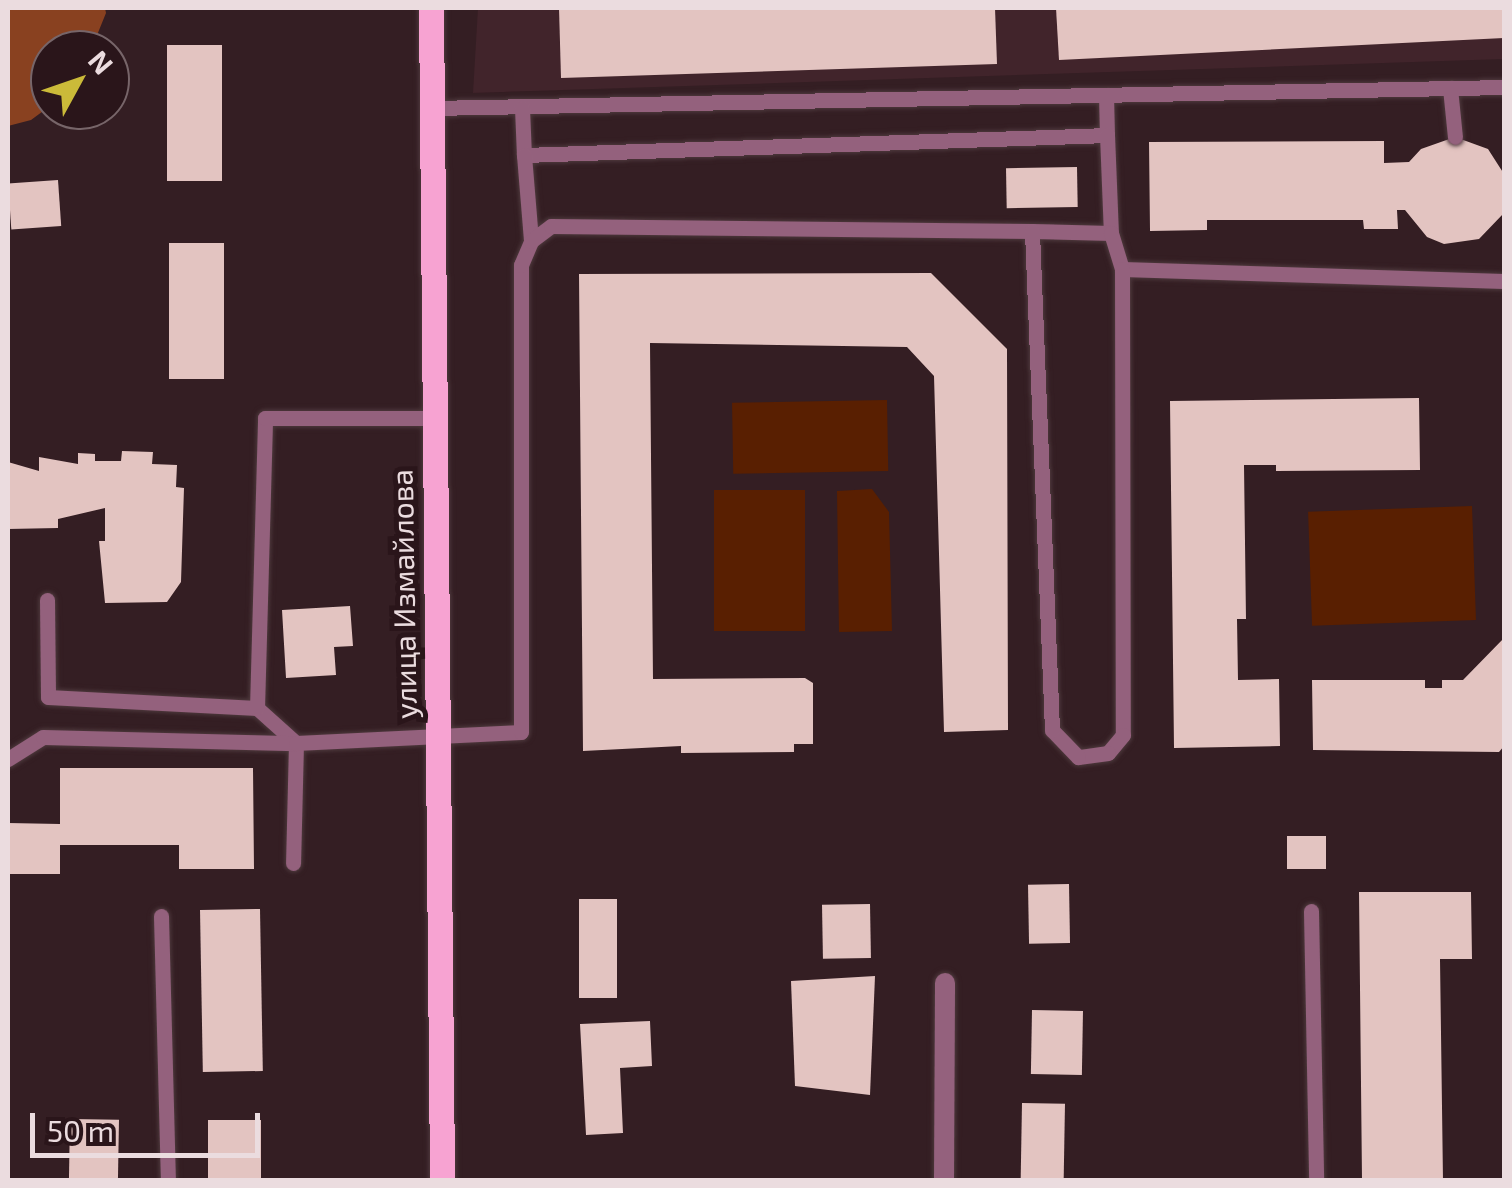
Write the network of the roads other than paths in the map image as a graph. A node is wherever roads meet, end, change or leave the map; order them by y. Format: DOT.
graph roads {
  1 [pos="431,8"];
  2 [pos="1450,88"];
  3 [pos="1504,88"];
  4 [pos="1106,95"];
  5 [pos="431,108"];
  6 [pos="522,108"];
  7 [pos="1107,134"];
  8 [pos="1454,137"];
  9 [pos="524,155"];
  10 [pos="1032,231"];
  11 [pos="1111,233"];
  12 [pos="531,241"];
  13 [pos="1122,270"];
  14 [pos="1504,281"];
  15 [pos="434,418"];
  16 [pos="48,600"];
  17 [pos="256,708"];
  18 [pos="438,737"];
  19 [pos="296,743"];
  20 [pos="8,760"];
  21 [pos="293,862"];
  22 [pos="1311,911"];
  23 [pos="162,916"];
  24 [pos="945,983"];
  25 [pos="168,1180"];
  26 [pos="442,1180"];
  27 [pos="944,1180"];
  28 [pos="1316,1180"];
  1 -- 5 [label="main road, улица Измайлова"];
  2 -- 3 [label="lane"];
  2 -- 4 [label="lane"];
  2 -- 8 [label="lane"];
  4 -- 6 [label="lane"];
  4 -- 7 [label="lane"];
  5 -- 6 [label="lane"];
  5 -- 15 [label="main road, улица Измайлова"];
  6 -- 9 [label="lane"];
  7 -- 9 [label="lane"];
  7 -- 11 [label="lane"];
  9 -- 12 [label="lane"];
  10 -- 11 [label="lane"];
  10 -- 12 [label="lane"];
  10 -- 13 [label="lane"];
  11 -- 13 [label="lane"];
  12 -- 18 [label="lane"];
  13 -- 14 [label="lane"];
  15 -- 17 [label="lane"];
  15 -- 18 [label="main road, улица Измайлова"];
  16 -- 17 [label="lane"];
  17 -- 19 [label="lane"];
  18 -- 19 [label="lane"];
  18 -- 26 [label="main road, улица Измайлова"];
  19 -- 20 [label="lane"];
  19 -- 21 [label="lane"];
  22 -- 28 [label="lane"];
  23 -- 25 [label="lane"];
  24 -- 27 [label="street"];
}
